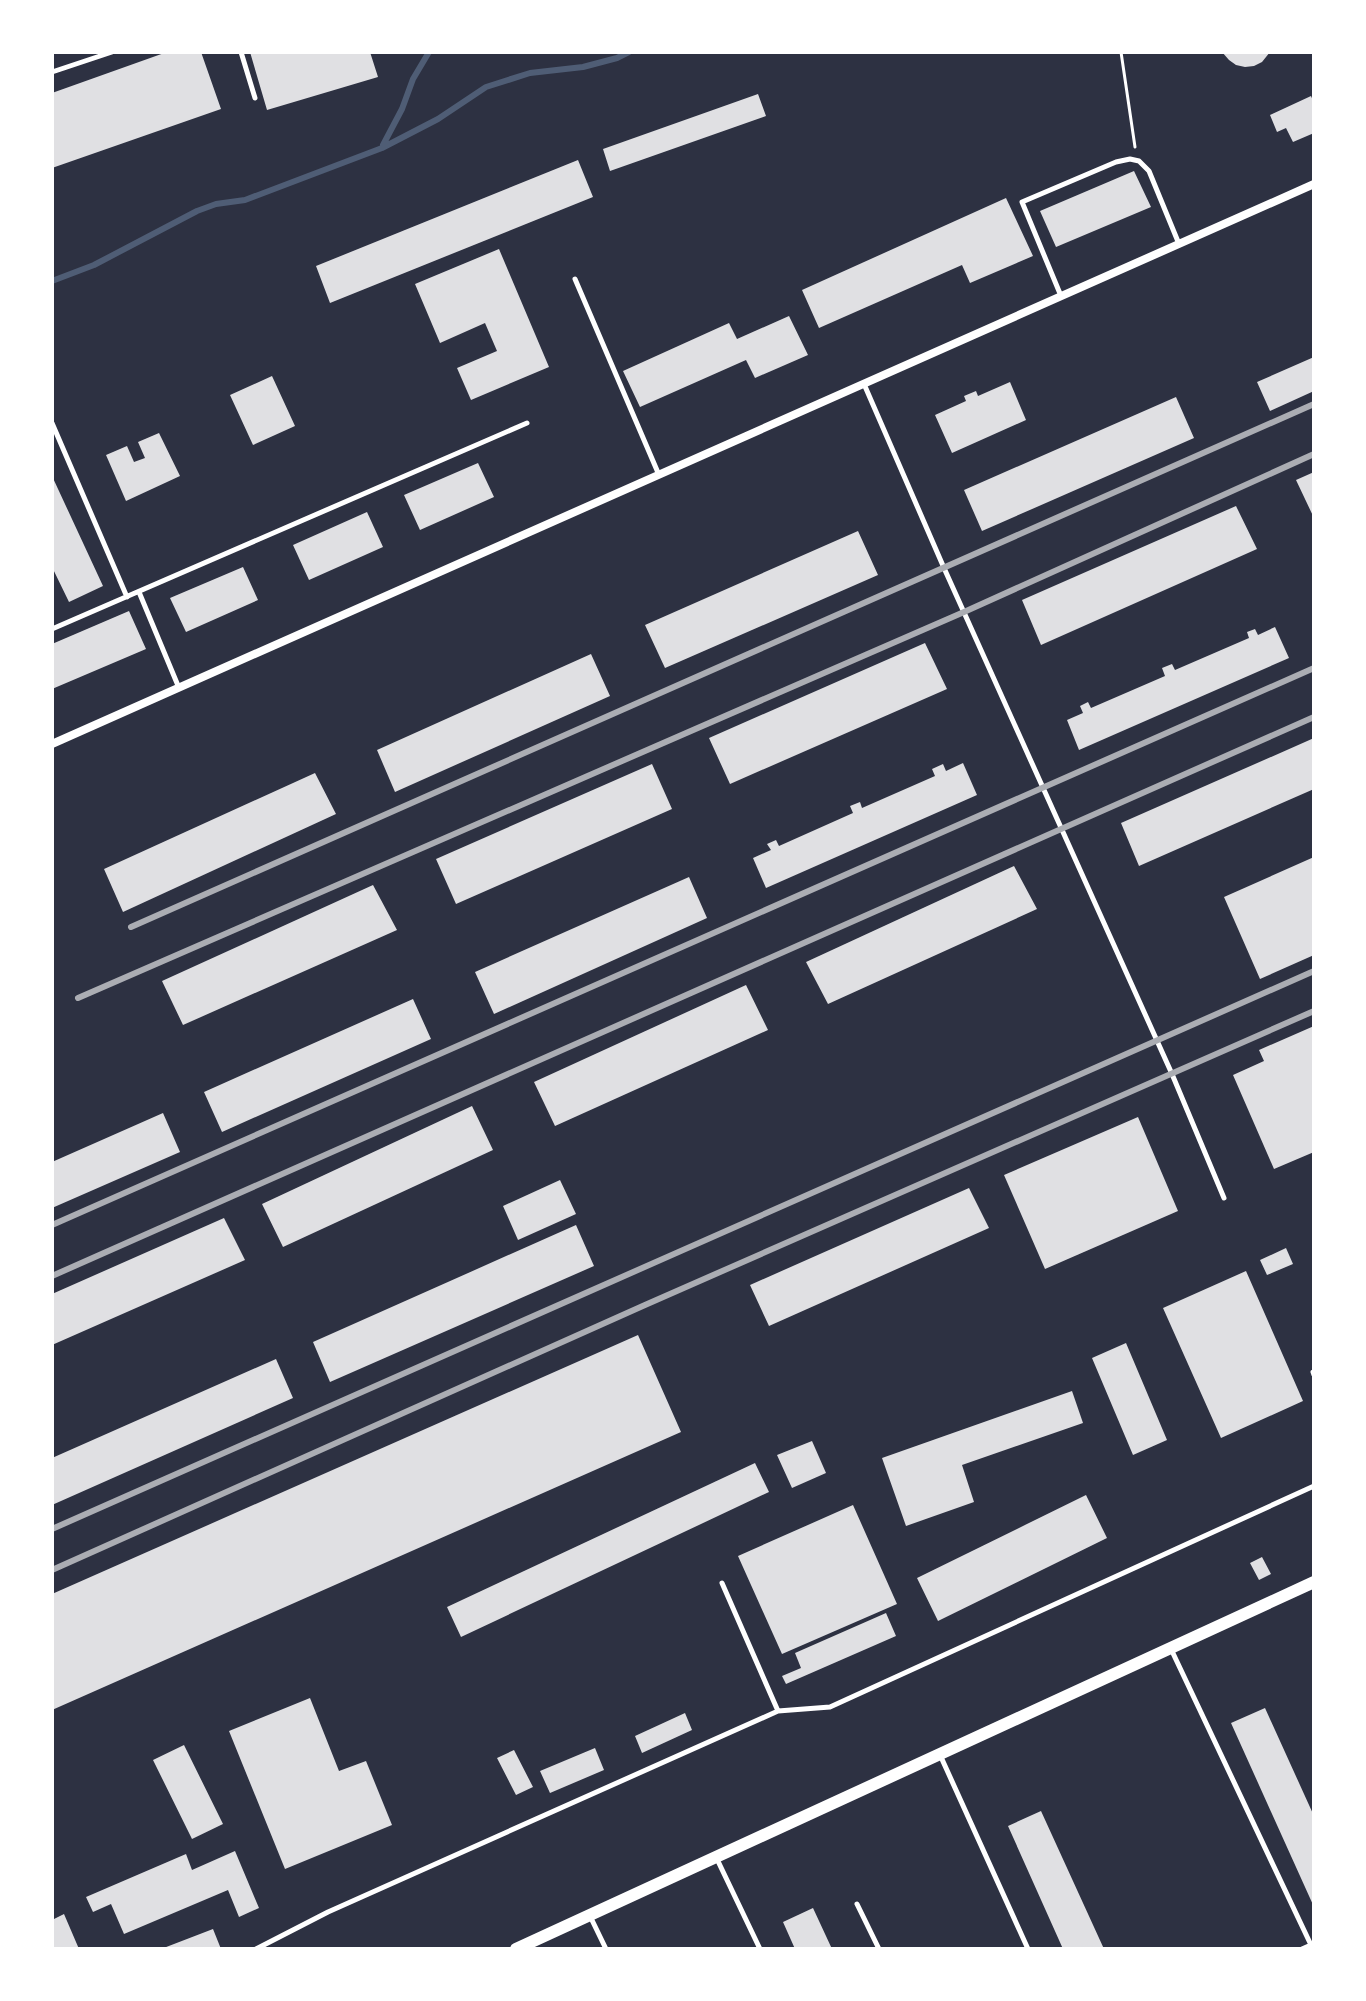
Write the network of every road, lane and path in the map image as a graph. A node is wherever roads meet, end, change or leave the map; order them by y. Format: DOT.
graph roads {
  1 [pos="112,52"];
  2 [pos="241,52"];
  3 [pos="1121,52"];
  4 [pos="52,72"];
  5 [pos="255,98"];
  6 [pos="1139,161"];
  7 [pos="1314,184"];
  8 [pos="1179,244"];
  9 [pos="575,279"];
  10 [pos="1062,297"];
  11 [pos="864,384"];
  12 [pos="52,423"];
  13 [pos="527,423"];
  14 [pos="659,475"];
  15 [pos="139,592"];
  16 [pos="127,597"];
  17 [pos="52,629"];
  18 [pos="179,689"];
  19 [pos="52,744"];
  20 [pos="1224,1198"];
  21 [pos="1314,1486"];
  22 [pos="1314,1582"];
  23 [pos="722,1583"];
  24 [pos="1171,1648"];
  25 [pos="778,1711"];
  26 [pos="939,1754"];
  27 [pos="716,1857"];
  28 [pos="857,1904"];
  29 [pos="590,1915"];
  30 [pos="256,1949"];
  31 [pos="516,1949"];
  32 [pos="606,1949"];
  33 [pos="760,1949"];
  34 [pos="879,1949"];
  35 [pos="1028,1949"];
  36 [pos="1302,1949"];
  1 -- 4 [label="lane"];
  2 -- 5 [label="lane"];
  3 -- 6 [label="path"];
  6 -- 8 [label="lane"];
  6 -- 10 [label="lane"];
  7 -- 8 [label="street"];
  8 -- 10 [label="street"];
  9 -- 14 [label="lane"];
  10 -- 11 [label="street"];
  11 -- 14 [label="street"];
  11 -- 20 [label="lane"];
  12 -- 16 [label="lane"];
  13 -- 15 [label="lane"];
  14 -- 18 [label="street"];
  15 -- 16 [label="lane"];
  15 -- 18 [label="lane"];
  16 -- 17 [label="lane"];
  18 -- 19 [label="street"];
  21 -- 25 [label="lane"];
  22 -- 24 [label="street"];
  23 -- 25 [label="lane"];
  24 -- 26 [label="street"];
  24 -- 36 [label="lane"];
  25 -- 30 [label="lane"];
  26 -- 27 [label="street"];
  26 -- 35 [label="lane"];
  27 -- 29 [label="street"];
  27 -- 33 [label="lane"];
  28 -- 34 [label="lane"];
  29 -- 31 [label="street"];
  29 -- 32 [label="lane"];
}
